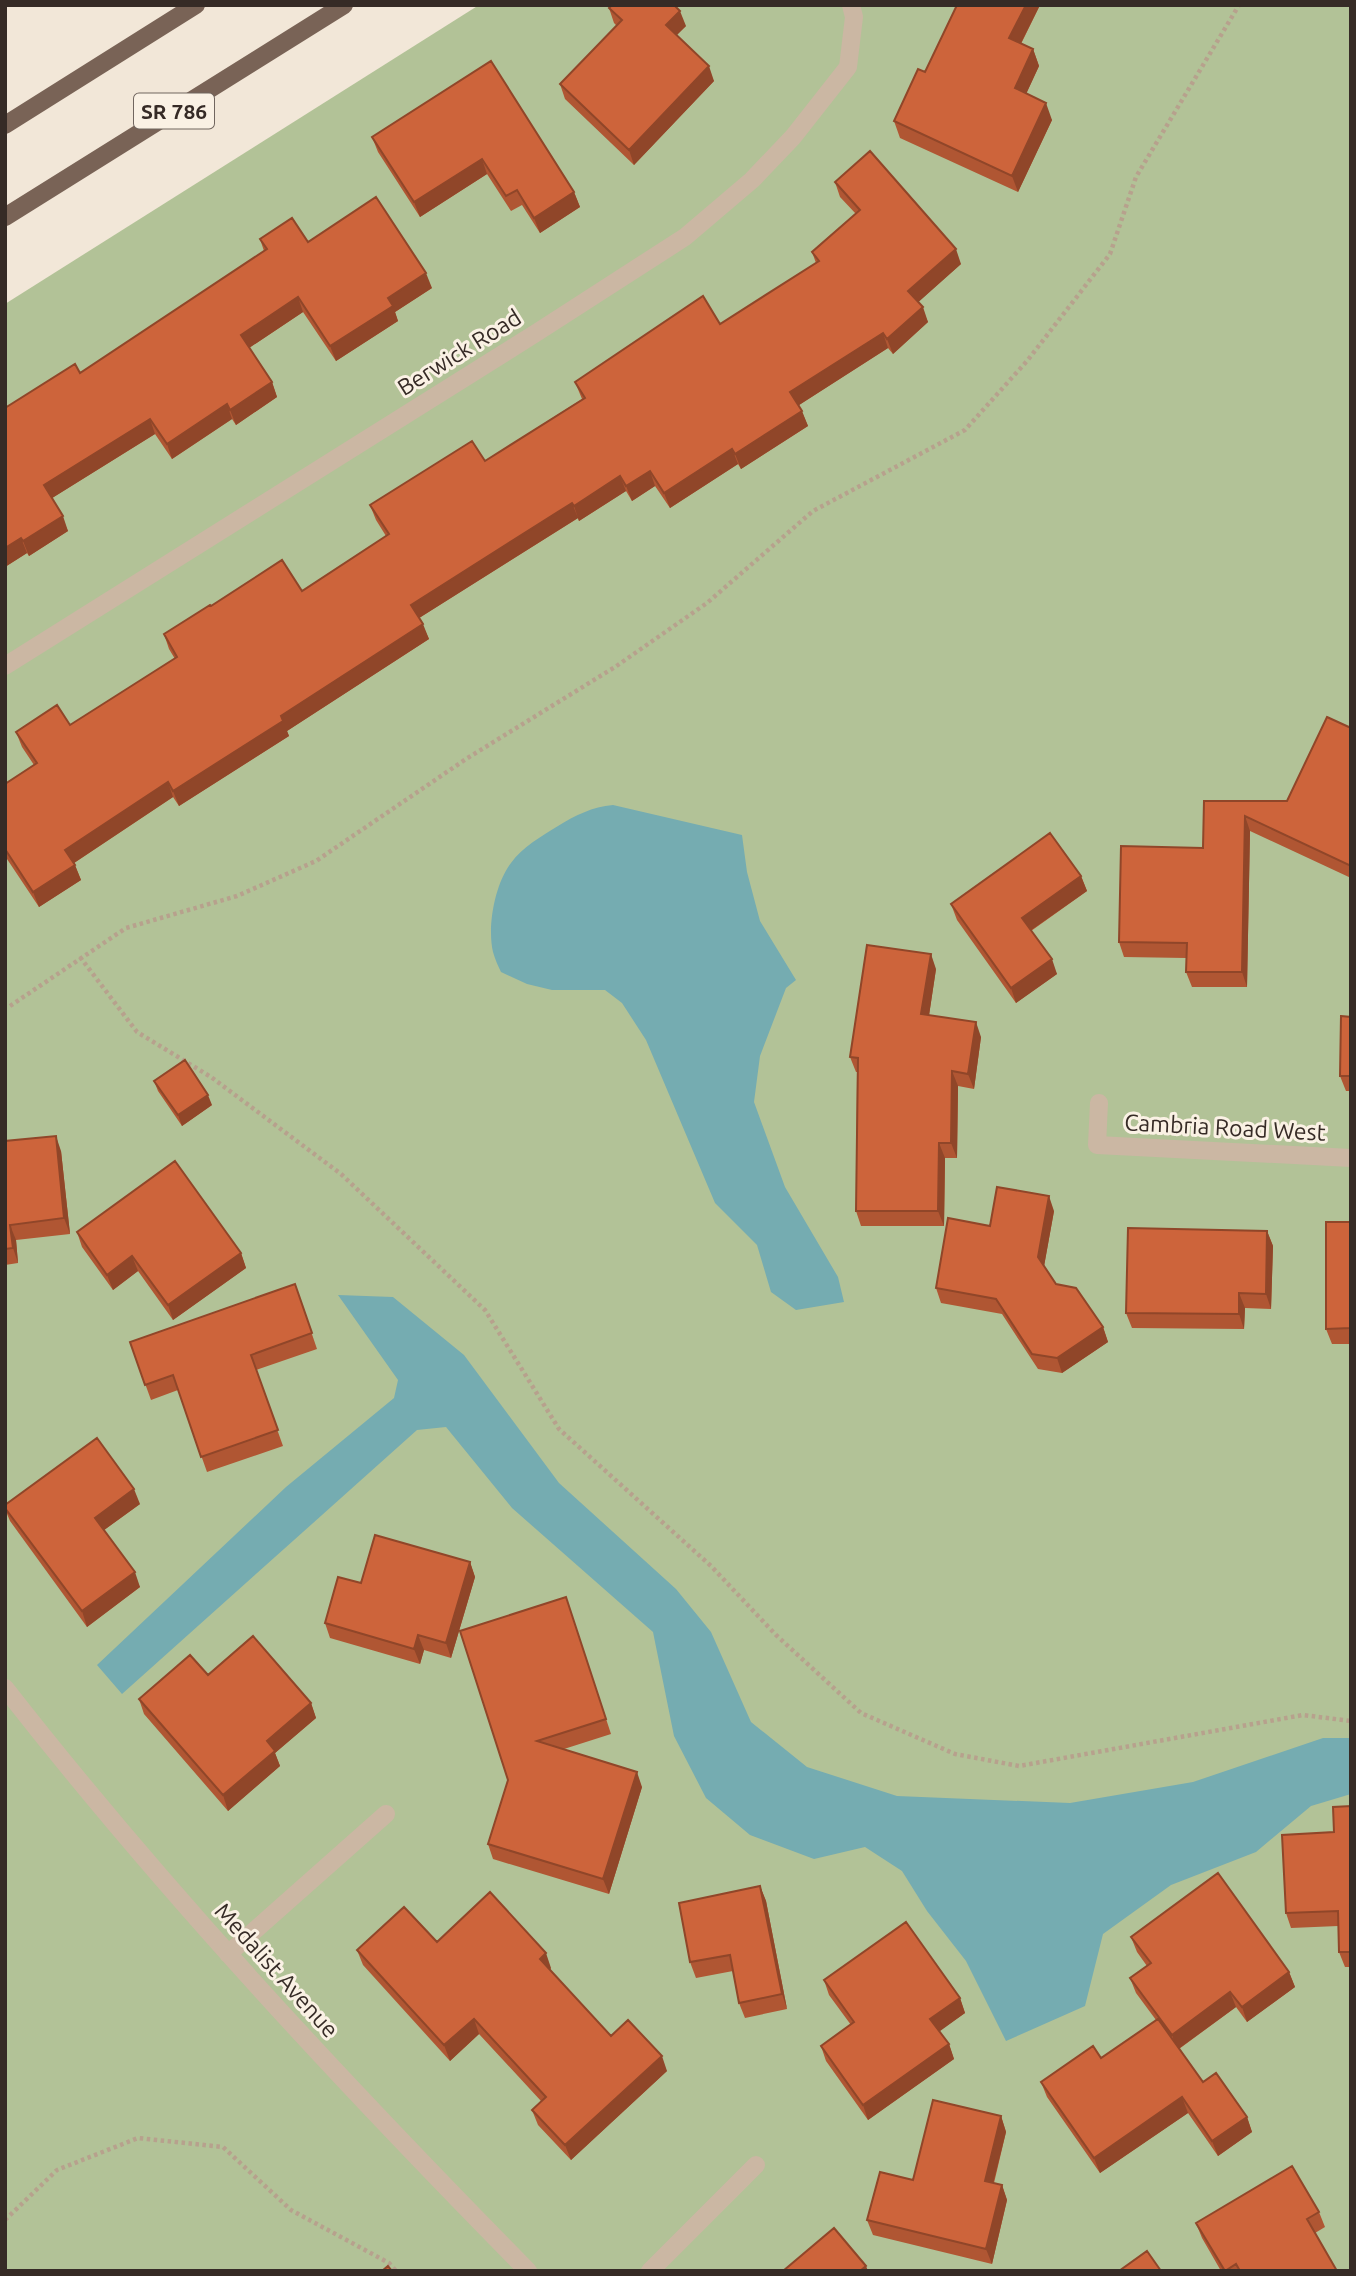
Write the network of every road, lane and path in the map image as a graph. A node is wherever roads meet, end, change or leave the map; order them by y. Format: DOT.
graph roads {
  1 [pos="196,5"];
  2 [pos="344,5"];
  3 [pos="851,5"];
  4 [pos="1239,5"];
  5 [pos="5,125"];
  6 [pos="5,217"];
  7 [pos="5,666"];
  8 [pos="80,957"];
  9 [pos="10,1006"];
  10 [pos="1099,1103"];
  11 [pos="1351,1158"];
  12 [pos="5,1688"];
  13 [pos="1351,1721"];
  14 [pos="386,1814"];
  15 [pos="228,1954"];
  16 [pos="756,2165"];
  17 [pos="5,2220"];
  18 [pos="396,2271"];
  19 [pos="528,2271"];
  20 [pos="650,2271"];
  1 -- 5 [label="main road"];
  2 -- 6 [label="main road, SR 786"];
  3 -- 7 [label="street, Berwick Road"];
  4 -- 8 [label="path"];
  8 -- 9 [label="path"];
  8 -- 13 [label="path"];
  10 -- 11 [label="street, Cambria Road West"];
  12 -- 15 [label="street, Medalist Avenue"];
  14 -- 15 [label="street"];
  15 -- 19 [label="street, Medalist Avenue"];
  16 -- 20 [label="street"];
  17 -- 18 [label="path"];
}
